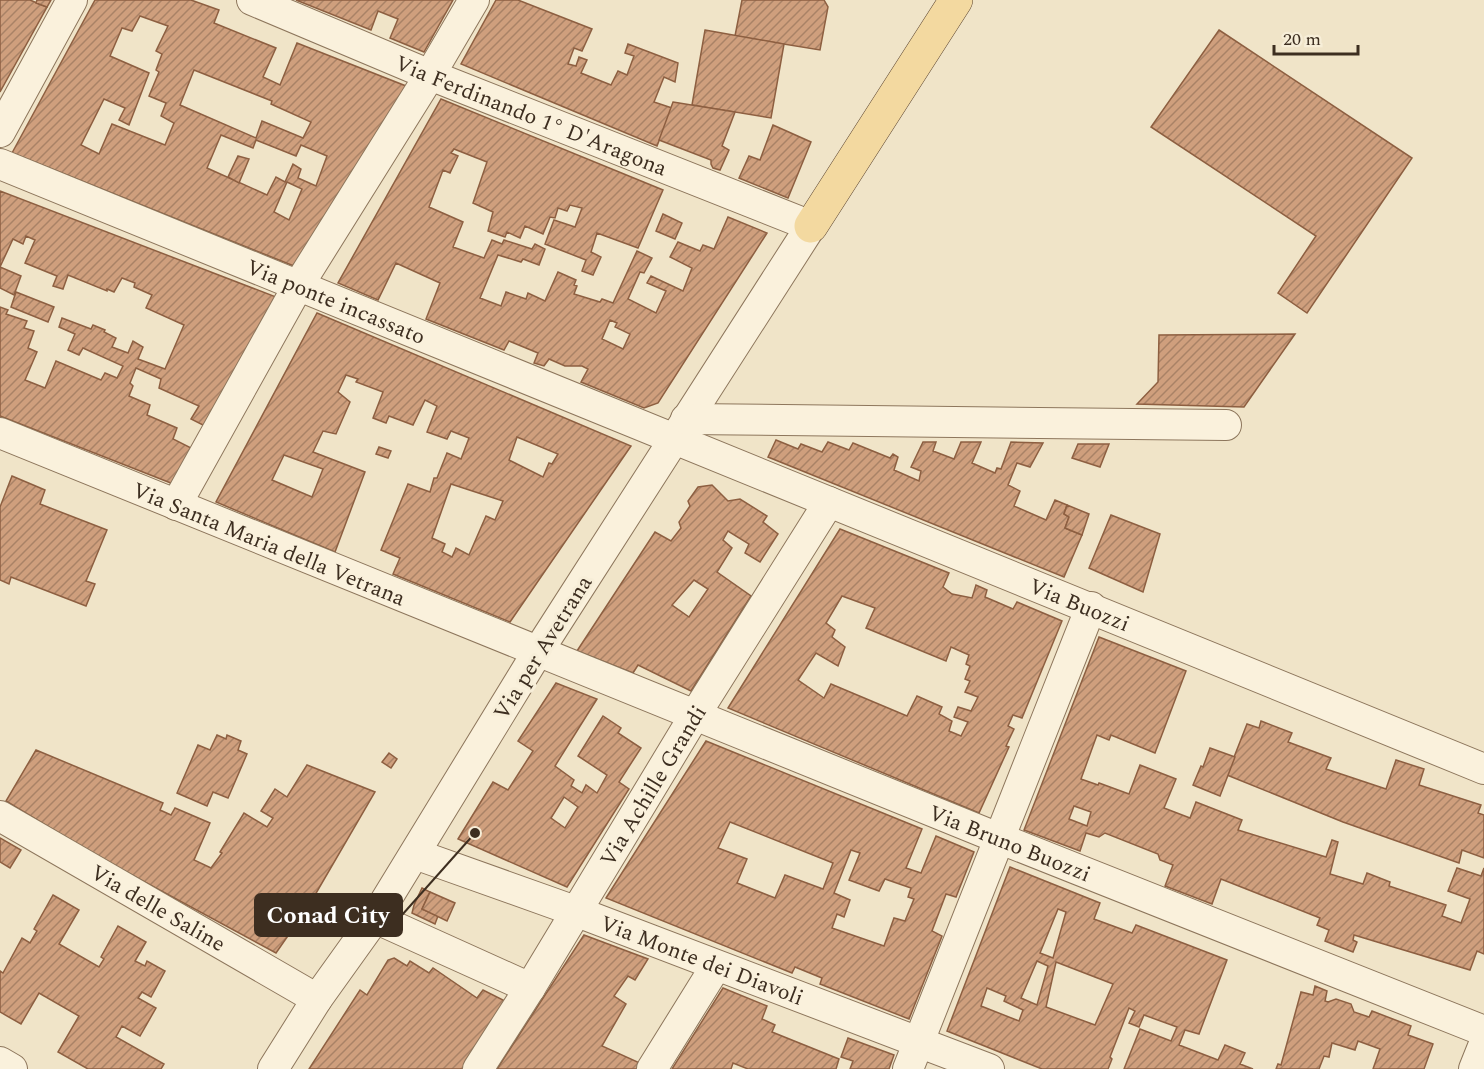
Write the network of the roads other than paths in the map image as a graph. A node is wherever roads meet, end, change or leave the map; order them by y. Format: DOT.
graph roads {
  1 [pos="72,0"];
  2 [pos="252,0"];
  3 [pos="474,0"];
  4 [pos="956,0"];
  5 [pos="430,75"];
  6 [pos="0,132"];
  7 [pos="0,164"];
  8 [pos="811,226"];
  9 [pos="297,286"];
  10 [pos="1226,425"];
  11 [pos="680,429"];
  12 [pos="0,433"];
  13 [pos="829,502"];
  14 [pos="176,506"];
  15 [pos="1091,608"];
  16 [pos="537,653"];
  17 [pos="695,715"];
  18 [pos="1484,769"];
  19 [pos="0,816"];
  20 [pos="998,839"];
  21 [pos="415,854"];
  22 [pos="576,911"];
  23 [pos="375,918"];
  24 [pos="716,966"];
  25 [pos="530,988"];
  26 [pos="317,999"];
  27 [pos="1484,1031"];
  28 [pos="918,1041"];
  29 [pos="1484,1044"];
  30 [pos="0,1062"];
  31 [pos="12,1069"];
  32 [pos="273,1069"];
  33 [pos="478,1069"];
  34 [pos="652,1069"];
  35 [pos="908,1069"];
  36 [pos="989,1069"];
  37 [pos="1474,1069"];
  1 -- 6 [label="street"];
  2 -- 5 [label="street, Via Ferdinando 1° D'Aragona"];
  3 -- 5 [label="street"];
  4 -- 8 [label="main road"];
  5 -- 8 [label="street, Via Ferdinando 1° D'Aragona"];
  5 -- 9 [label="street"];
  7 -- 9 [label="street, Via ponte incassato"];
  8 -- 11 [label="street, Via per Avetrana"];
  9 -- 11 [label="street, Via ponte incassato"];
  9 -- 14 [label="street"];
  10 -- 11 [label="street"];
  11 -- 13 [label="street, Via Buozzi"];
  11 -- 16 [label="street, Via per Avetrana"];
  12 -- 14 [label="street, Via Santa Maria della Vetrana"];
  13 -- 15 [label="street, Via Buozzi"];
  13 -- 17 [label="street, Via Achille Grandi"];
  14 -- 16 [label="street, Via Santa Maria della Vetrana"];
  15 -- 18 [label="street, Via Buozzi"];
  15 -- 20 [label="street"];
  16 -- 17 [label="street, Via Bruno Buozzi"];
  16 -- 21 [label="street, Via per Avetrana"];
  17 -- 20 [label="street, Via Bruno Buozzi"];
  17 -- 22 [label="street, Via Achille Grandi"];
  19 -- 26 [label="street, Via delle Saline"];
  20 -- 27 [label="street, Via Bruno Buozzi"];
  20 -- 28 [label="street"];
  21 -- 22 [label="street, Via Monte dei Diavoli"];
  21 -- 23 [label="street, Via per Avetrana"];
  22 -- 24 [label="street, Via Monte dei Diavoli"];
  22 -- 25 [label="street, Via Achille Grandi"];
  23 -- 25 [label="street"];
  23 -- 26 [label="street, Via per Avetrana"];
  24 -- 28 [label="street, Via Monte dei Diavoli"];
  24 -- 34 [label="street"];
  25 -- 33 [label="street, Via Achille Grandi"];
  26 -- 32 [label="street, Via per Avetrana"];
  28 -- 35 [label="street"];
  28 -- 36 [label="street, Via Monte dei Diavoli"];
  29 -- 37 [label="street"];
  30 -- 31 [label="street"];
}
